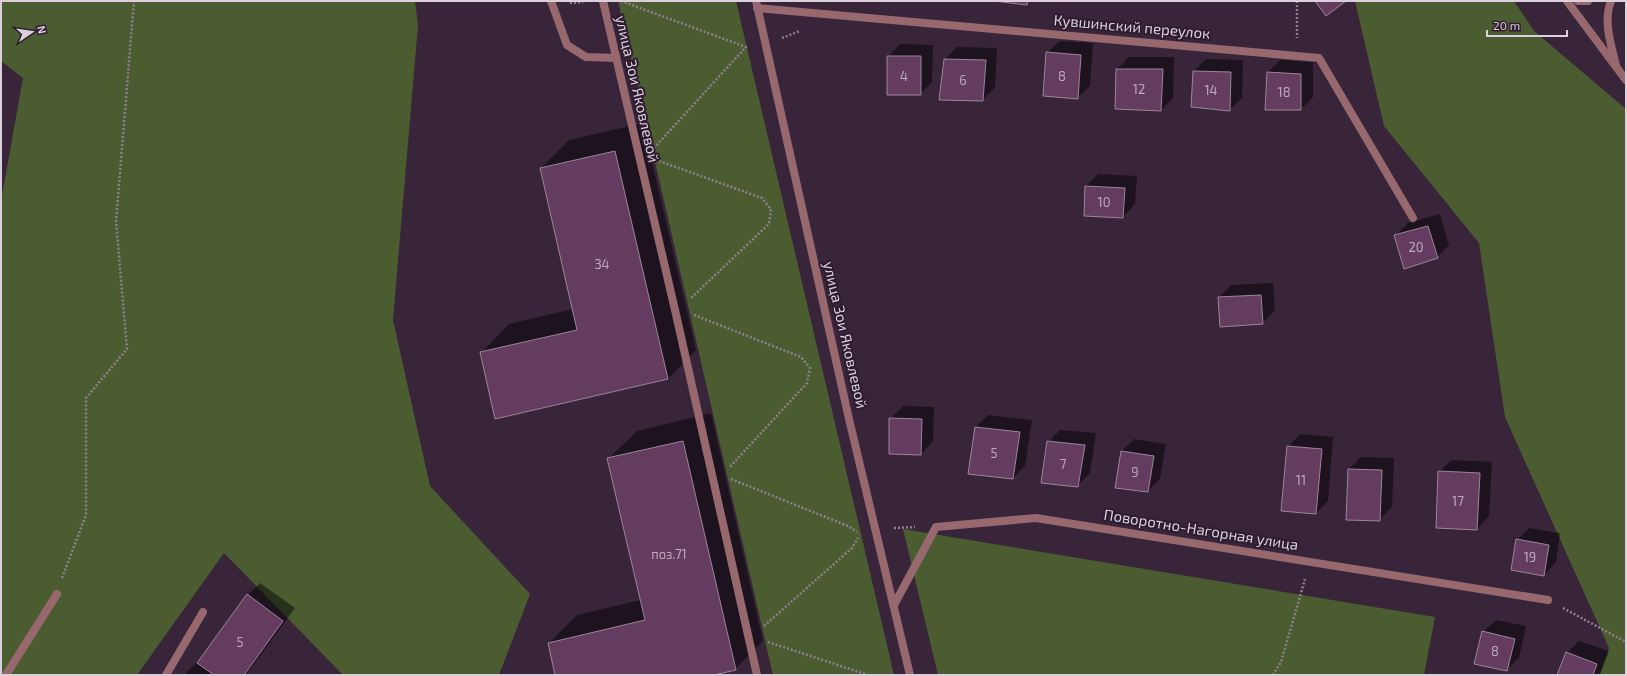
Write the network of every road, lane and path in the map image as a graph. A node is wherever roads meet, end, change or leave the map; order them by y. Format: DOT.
graph roads {
  1 [pos="134,1"];
  2 [pos="551,1"];
  3 [pos="603,1"];
  4 [pos="620,1"];
  5 [pos="763,1"];
  6 [pos="1297,1"];
  7 [pos="1567,1"];
  8 [pos="1578,1"];
  9 [pos="1588,1"];
  10 [pos="1611,1"];
  11 [pos="756,4"];
  12 [pos="1298,56"];
  13 [pos="616,58"];
  14 [pos="1618,70"];
  15 [pos="1626,80"];
  16 [pos="652,150"];
  17 [pos="654,159"];
  18 [pos="1413,218"];
  19 [pos="687,302"];
  20 [pos="690,314"];
  21 [pos="726,471"];
  22 [pos="728,477"];
  23 [pos="936,527"];
  24 [pos="887,528"];
  25 [pos="1310,562"];
  26 [pos="57,594"];
  27 [pos="1548,600"];
  28 [pos="894,605"];
  29 [pos="203,612"];
  30 [pos="762,628"];
  31 [pos="765,641"];
  32 [pos="1626,642"];
  33 [pos="6,675"];
  34 [pos="166,675"];
  35 [pos="757,675"];
  36 [pos="868,675"];
  37 [pos="910,675"];
  38 [pos="1273,675"];
  1 -- 26 [label="path"];
  2 -- 13 [label="street"];
  3 -- 13 [label="street, улица Зои Яковлевой"];
  4 -- 16 [label="path"];
  5 -- 11 [label="street"];
  6 -- 12 [label="path"];
  7 -- 14 [label="street"];
  8 -- 9 [label="street"];
  10 -- 14 [label="street"];
  11 -- 12 [label="street, Кувшинский переулок"];
  11 -- 28 [label="street, улица Зои Яковлевой"];
  12 -- 18 [label="street, Кувшинский переулок"];
  13 -- 35 [label="street, улица Зои Яковлевой"];
  14 -- 15 [label="street"];
  17 -- 19 [label="path"];
  20 -- 21 [label="path"];
  22 -- 30 [label="path"];
  23 -- 24 [label="path"];
  23 -- 25 [label="street, Поворотно-Нагорная улица"];
  23 -- 28 [label="street"];
  25 -- 27 [label="street, Поворотно-Нагорная улица"];
  25 -- 38 [label="path"];
  26 -- 33 [label="street"];
  27 -- 32 [label="path"];
  28 -- 37 [label="street, улица Зои Яковлевой"];
  29 -- 34 [label="street"];
  31 -- 36 [label="path"];
}
